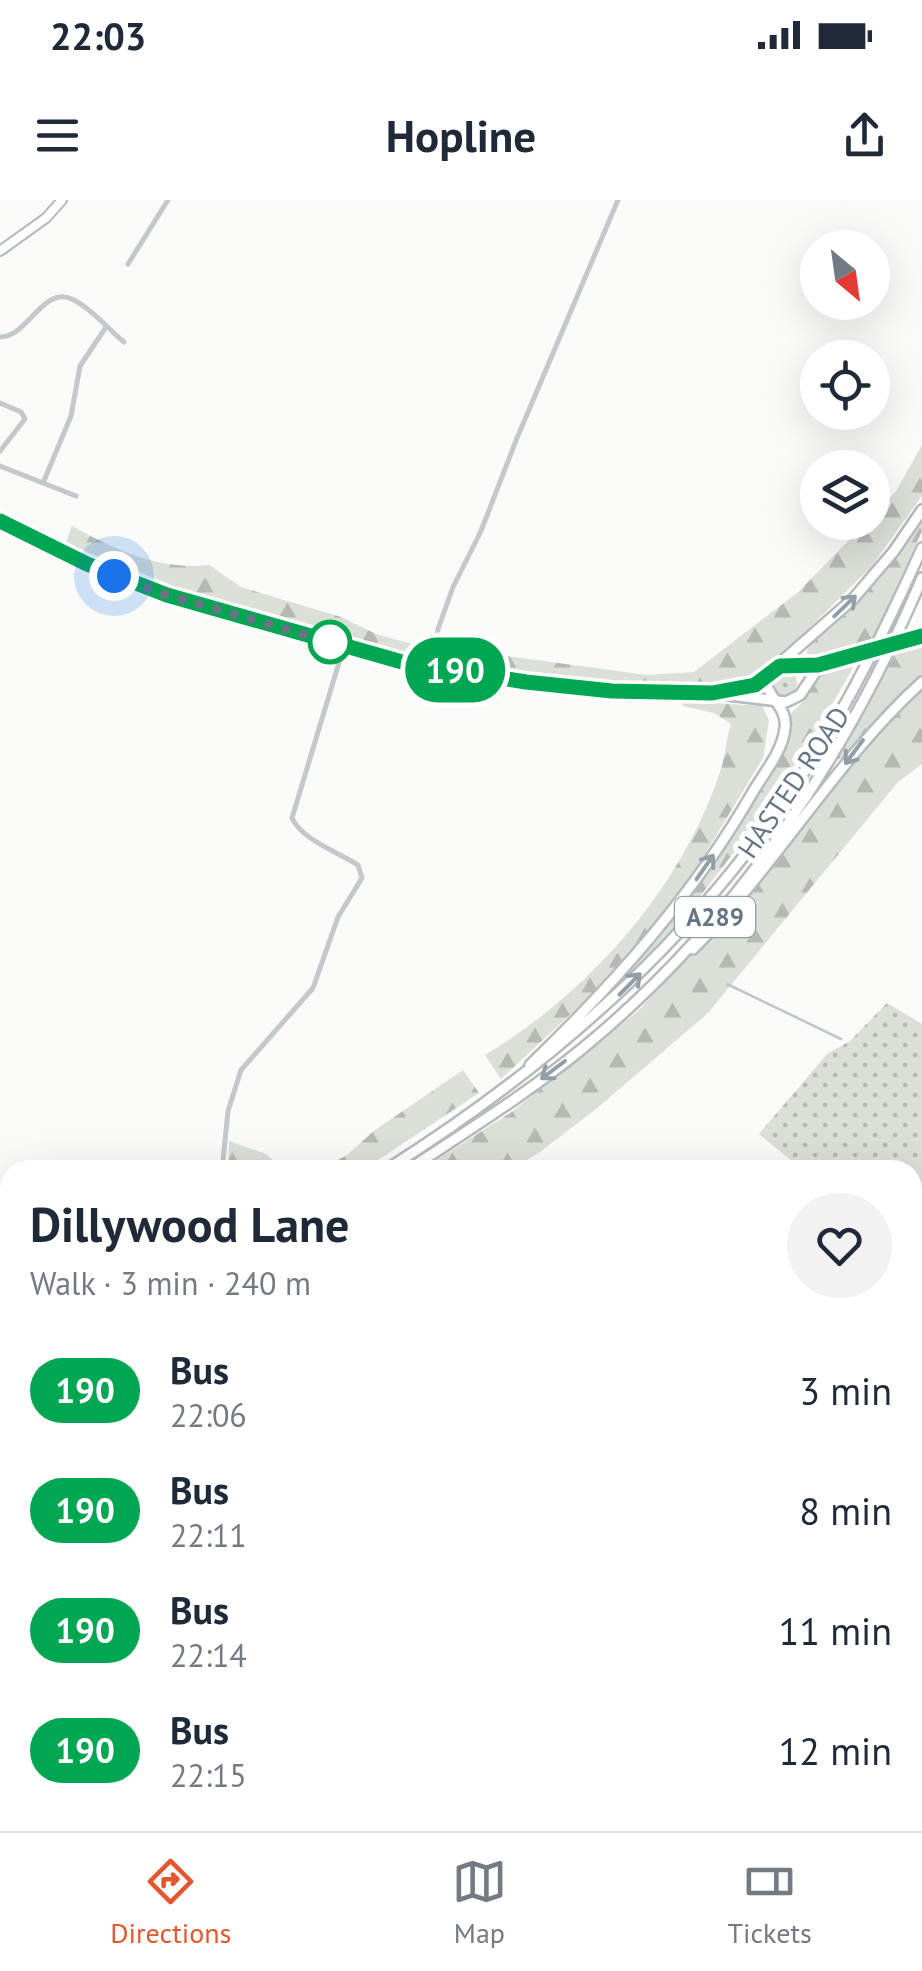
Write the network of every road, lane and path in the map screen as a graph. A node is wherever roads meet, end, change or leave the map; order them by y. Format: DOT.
graph roads {
  1 [pos="62,200"];
  2 [pos="168,200"];
  3 [pos="618,200"];
  4 [pos="1,248"];
  5 [pos="128,264"];
  6 [pos="106,326"];
  7 [pos="0,336"];
  8 [pos="124,342"];
  9 [pos="0,404"];
  10 [pos="0,451"];
  11 [pos="0,466"];
  12 [pos="43,484"];
  13 [pos="76,496"];
  14 [pos="922,510"];
  15 [pos="0,521"];
  16 [pos="922,548"];
  17 [pos="922,578"];
  18 [pos="922,636"];
  19 [pos="344,646"];
  20 [pos="844,659"];
  21 [pos="432,666"];
  22 [pos="794,667"];
  23 [pos="769,675"];
  24 [pos="922,682"];
  25 [pos="804,685"];
  26 [pos="712,693"];
  27 [pos="776,700"];
  28 [pos="583,1048"];
  29 [pos="499,1094"];
  30 [pos="223,1160"];
  31 [pos="401,1160"];
  32 [pos="423,1160"];
  1 -- 4 [label="main road"];
  2 -- 5 [label="street"];
  3 -- 21 [label="street"];
  6 -- 7 [label="street"];
  6 -- 8 [label="street"];
  6 -- 12 [label="street"];
  9 -- 10 [label="street"];
  11 -- 12 [label="street"];
  12 -- 13 [label="street"];
  23 -- 14 [label="main road, one-way"];
  15 -- 19 [label="main road"];
  29 -- 16 [label="main road, HASTED ROAD / A289, one-way"];
  17 -- 28 [label="main road, HASTED ROAD / A289"];
  18 -- 20 [label="main road, bridge"];
  19 -- 21 [label="main road"];
  19 -- 30 [label="street"];
  20 -- 22 [label="main road"];
  20 -- 25 [label="main road"];
  21 -- 26 [label="main road"];
  22 -- 23 [label="main road"];
  22 -- 25 [label="main road"];
  23 -- 26 [label="main road"];
  23 -- 27 [label="main road"];
  24 -- 28 [label="main road, A289, one-way"];
  25 -- 27 [label="main road"];
  26 -- 27 [label="main road"];
  29 -- 27 [label="main road, A289, one-way"];
  28 -- 32 [label="main road, HASTED ROAD / A289, one-way"];
  29 -- 31 [label="main road, HASTED ROAD / A289"];
}
